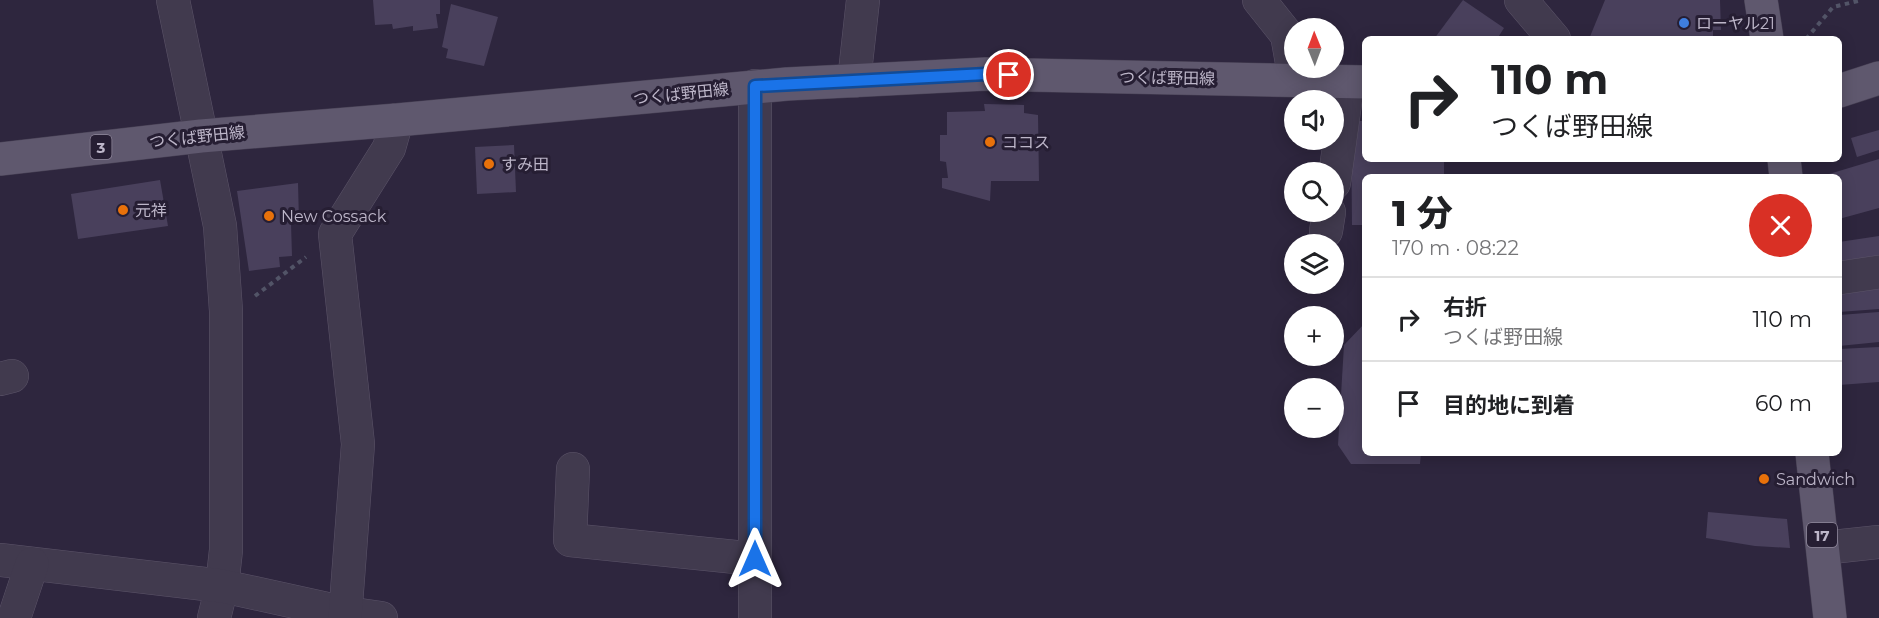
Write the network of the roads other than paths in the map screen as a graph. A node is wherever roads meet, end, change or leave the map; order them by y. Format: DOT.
graph roads {
  1 [pos="173,0"];
  2 [pos="863,0"];
  3 [pos="1259,0"];
  4 [pos="1521,0"];
  5 [pos="1761,0"];
  6 [pos="1551,36"];
  7 [pos="1767,36"];
  8 [pos="1879,78"];
  9 [pos="1294,80"];
  10 [pos="854,81"];
  11 [pos="1357,82"];
  12 [pos="755,86"];
  13 [pos="1842,90"];
  14 [pos="397,120"];
  15 [pos="201,136"];
  16 [pos="0,159"];
  17 [pos="1339,162"];
  18 [pos="1879,272"];
  19 [pos="1842,278"];
  20 [pos="1812,456"];
  21 [pos="573,469"];
  22 [pos="1879,542"];
  23 [pos="1823,548"];
  24 [pos="755,559"];
  25 [pos="0,560"];
  26 [pos="32,564"];
  27 [pos="222,586"];
  28 [pos="345,616"];
  29 [pos="14,618"];
  30 [pos="214,618"];
  31 [pos="381,618"];
  32 [pos="755,618"];
  33 [pos="1830,618"];
  1 -- 15 [label="street"];
  2 -- 10 [label="street"];
  3 -- 9 [label="street"];
  4 -- 6 [label="street"];
  5 -- 7 [label="main road"];
  8 -- 13 [label="main road"];
  9 -- 10 [label="main road, つくば野田線 / 3"];
  9 -- 11 [label="main road, つくば野田線 / 3"];
  10 -- 12 [label="main road, つくば野田線 / 3"];
  11 -- 17 [label="street"];
  12 -- 14 [label="main road, つくば野田線 / 3"];
  12 -- 24 [label="street"];
  14 -- 15 [label="main road, つくば野田線 / 3"];
  14 -- 28 [label="street"];
  15 -- 16 [label="main road, つくば野田線 / 3"];
  15 -- 27 [label="street"];
  18 -- 19 [label="street"];
  20 -- 23 [label="main road, 17"];
  21 -- 24 [label="street"];
  22 -- 23 [label="street"];
  23 -- 33 [label="main road, 17"];
  24 -- 32 [label="street"];
  25 -- 26 [label="street"];
  26 -- 27 [label="street"];
  26 -- 29 [label="street"];
  27 -- 28 [label="street"];
  27 -- 30 [label="street"];
  28 -- 31 [label="street"];
}
